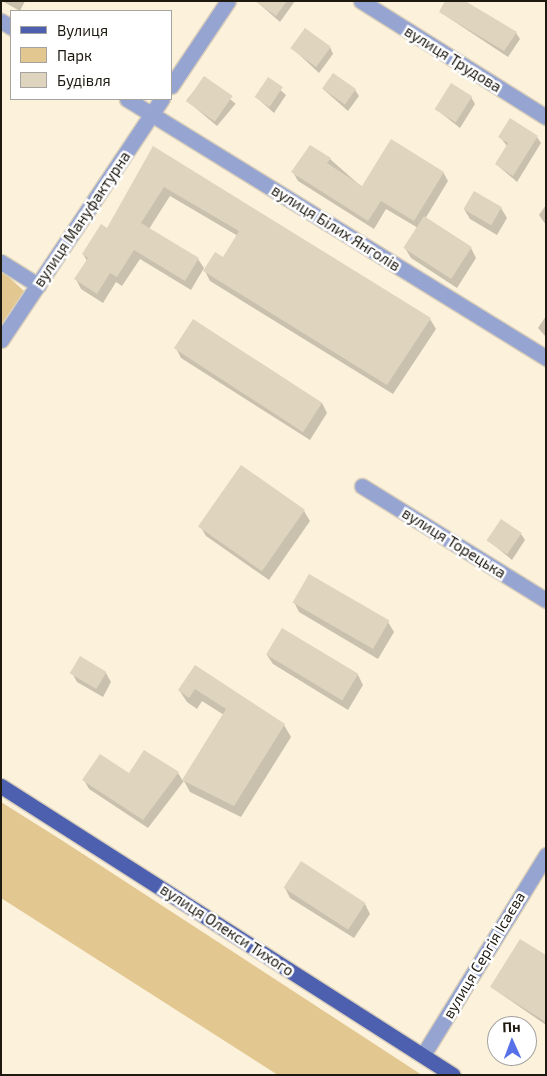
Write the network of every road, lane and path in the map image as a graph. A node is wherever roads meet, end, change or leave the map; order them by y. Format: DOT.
graph roads {
  1 [pos="228,1"];
  2 [pos="361,1"];
  3 [pos="172,85"];
  4 [pos="129,100"];
  5 [pos="161,100"];
  6 [pos="152,114"];
  7 [pos="546,116"];
  8 [pos="1,262"];
  9 [pos="38,285"];
  10 [pos="1,340"];
  11 [pos="546,358"];
  12 [pos="362,486"];
  13 [pos="546,600"];
  14 [pos="1,786"];
  15 [pos="546,855"];
  16 [pos="423,1055"];
  17 [pos="453,1075"];
  1 -- 3 [label="street"];
  2 -- 7 [label="street, вулиця Трудова"];
  4 -- 6 [label="street, вулиця Білих Янголів"];
  5 -- 6 [label="street, вулиця Мануфактурна"];
  6 -- 9 [label="street, вулиця Мануфактурна"];
  6 -- 11 [label="street, вулиця Білих Янголів"];
  8 -- 9 [label="street"];
  9 -- 10 [label="street, вулиця Мануфактурна"];
  12 -- 13 [label="street, вулиця Торецька"];
  14 -- 16 [label="main road, вулиця Олекси Тихого"];
  15 -- 16 [label="street, вулиця Сергія Ісаєва"];
  16 -- 17 [label="main road, вулиця Олекси Тихого"];
}
